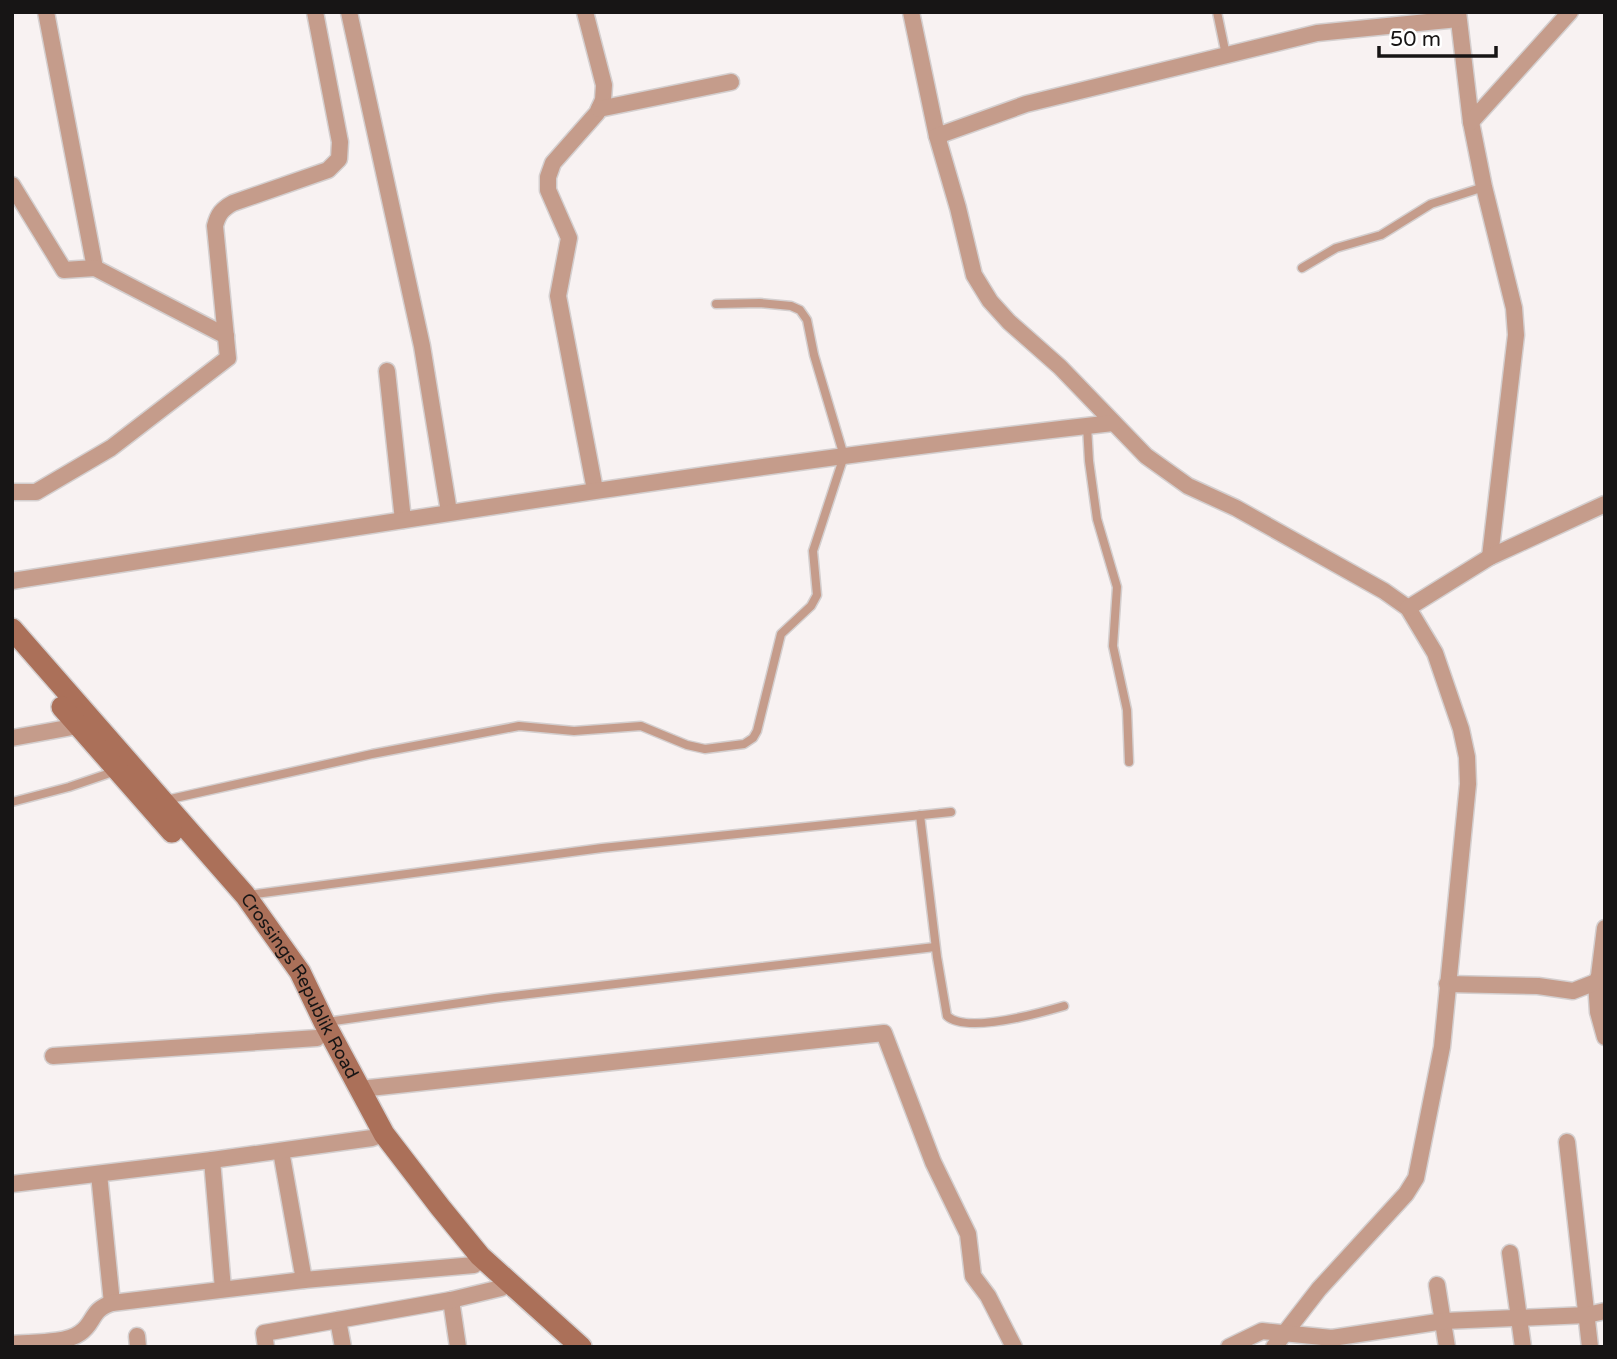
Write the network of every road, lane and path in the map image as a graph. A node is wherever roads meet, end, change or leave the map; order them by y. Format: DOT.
graph roads {
  1 [pos="46,12"];
  2 [pos="315,12"];
  3 [pos="364,12"];
  4 [pos="585,12"];
  5 [pos="911,12"];
  6 [pos="1217,12"];
  7 [pos="1570,12"];
  8 [pos="1458,16"];
  9 [pos="350,20"];
  10 [pos="1226,55"];
  11 [pos="732,82"];
  12 [pos="599,109"];
  13 [pos="1471,122"];
  14 [pos="937,136"];
  15 [pos="12,185"];
  16 [pos="1484,187"];
  17 [pos="95,268"];
  18 [pos="1302,268"];
  19 [pos="716,304"];
  20 [pos="226,335"];
  21 [pos="387,371"];
  22 [pos="1113,423"];
  23 [pos="1087,426"];
  24 [pos="844,456"];
  25 [pos="595,490"];
  26 [pos="12,492"];
  27 [pos="1605,504"];
  28 [pos="449,512"];
  29 [pos="403,520"];
  30 [pos="1490,557"];
  31 [pos="12,581"];
  32 [pos="1408,608"];
  33 [pos="12,629"];
  34 [pos="12,650"];
  35 [pos="78,726"];
  36 [pos="12,738"];
  37 [pos="1129,762"];
  38 [pos="117,771"];
  39 [pos="163,800"];
  40 [pos="12,802"];
  41 [pos="951,812"];
  42 [pos="920,815"];
  43 [pos="245,895"];
  44 [pos="1605,928"];
  45 [pos="935,947"];
  46 [pos="1595,982"];
  47 [pos="1447,984"];
  48 [pos="1065,1006"];
  49 [pos="320,1030"];
  50 [pos="1605,1037"];
  51 [pos="53,1056"];
  52 [pos="360,1089"];
  53 [pos="378,1136"];
  54 [pos="1567,1142"];
  55 [pos="281,1151"];
  56 [pos="212,1160"];
  57 [pos="99,1174"];
  58 [pos="12,1184"];
  59 [pos="1510,1253"];
  60 [pos="474,1265"];
  61 [pos="304,1280"];
  62 [pos="1437,1285"];
  63 [pos="501,1288"];
  64 [pos="223,1289"];
  65 [pos="451,1300"];
  66 [pos="112,1303"];
  67 [pos="1605,1311"];
  68 [pos="1587,1315"];
  69 [pos="1519,1318"];
  70 [pos="338,1320"];
  71 [pos="1444,1321"];
  72 [pos="1278,1340"];
  73 [pos="1354,1341"];
  74 [pos="12,1344"];
  75 [pos="266,1347"];
  76 [pos="343,1347"];
  77 [pos="458,1347"];
  78 [pos="561,1347"];
  79 [pos="581,1347"];
  80 [pos="1014,1347"];
  81 [pos="1229,1347"];
  82 [pos="1447,1347"];
  83 [pos="1522,1347"];
  84 [pos="1590,1347"];
  1 -- 17 [label="street"];
  2 -- 20 [label="street"];
  3 -- 9 [label="street"];
  4 -- 12 [label="street"];
  5 -- 14 [label="street"];
  6 -- 10 [label="lane"];
  7 -- 13 [label="street"];
  8 -- 10 [label="street"];
  8 -- 13 [label="street"];
  9 -- 28 [label="street"];
  10 -- 14 [label="street"];
  11 -- 12 [label="street"];
  12 -- 25 [label="street"];
  13 -- 16 [label="street"];
  14 -- 22 [label="street"];
  15 -- 17 [label="street"];
  16 -- 18 [label="lane"];
  16 -- 30 [label="street"];
  17 -- 20 [label="street"];
  19 -- 24 [label="lane"];
  20 -- 26 [label="street"];
  21 -- 29 [label="street"];
  22 -- 23 [label="street"];
  22 -- 32 [label="street"];
  23 -- 24 [label="street"];
  23 -- 37 [label="lane"];
  24 -- 25 [label="street"];
  24 -- 39 [label="lane"];
  25 -- 28 [label="street"];
  27 -- 30 [label="street"];
  28 -- 29 [label="street"];
  29 -- 31 [label="street"];
  30 -- 32 [label="street"];
  32 -- 47 [label="street"];
  33 -- 39 [label="street, Crossings Republik Road"];
  34 -- 35 [label="street"];
  35 -- 36 [label="street"];
  35 -- 38 [label="street"];
  38 -- 40 [label="lane"];
  38 -- 49 [label="street"];
  39 -- 43 [label="street, Crossings Republik Road"];
  41 -- 42 [label="lane"];
  42 -- 43 [label="lane"];
  42 -- 45 [label="lane"];
  43 -- 49 [label="street, Crossings Republik Road"];
  44 -- 46 [label="street"];
  45 -- 48 [label="lane"];
  45 -- 49 [label="lane"];
  46 -- 47 [label="street"];
  46 -- 50 [label="street"];
  47 -- 72 [label="street"];
  49 -- 51 [label="street"];
  49 -- 52 [label="street, Crossings Republik Road"];
  49 -- 53 [label="street"];
  52 -- 53 [label="street, Crossings Republik Road"];
  52 -- 80 [label="street"];
  53 -- 55 [label="street"];
  53 -- 60 [label="street"];
  53 -- 79 [label="street, Crossings Republik Road"];
  54 -- 68 [label="street"];
  55 -- 56 [label="street"];
  55 -- 61 [label="street"];
  56 -- 57 [label="street"];
  56 -- 64 [label="street"];
  57 -- 58 [label="street"];
  57 -- 66 [label="street"];
  59 -- 69 [label="street"];
  60 -- 61 [label="street"];
  60 -- 63 [label="street"];
  61 -- 64 [label="street"];
  62 -- 71 [label="street"];
  63 -- 65 [label="street"];
  63 -- 78 [label="street"];
  64 -- 66 [label="street"];
  65 -- 70 [label="street"];
  65 -- 77 [label="street"];
  66 -- 74 [label="street"];
  67 -- 68 [label="street"];
  68 -- 69 [label="street"];
  68 -- 84 [label="street"];
  69 -- 71 [label="street"];
  69 -- 83 [label="street"];
  70 -- 75 [label="street"];
  70 -- 76 [label="street"];
  71 -- 73 [label="street"];
  71 -- 82 [label="street"];
  72 -- 73 [label="street"];
  72 -- 81 [label="street"];
}
